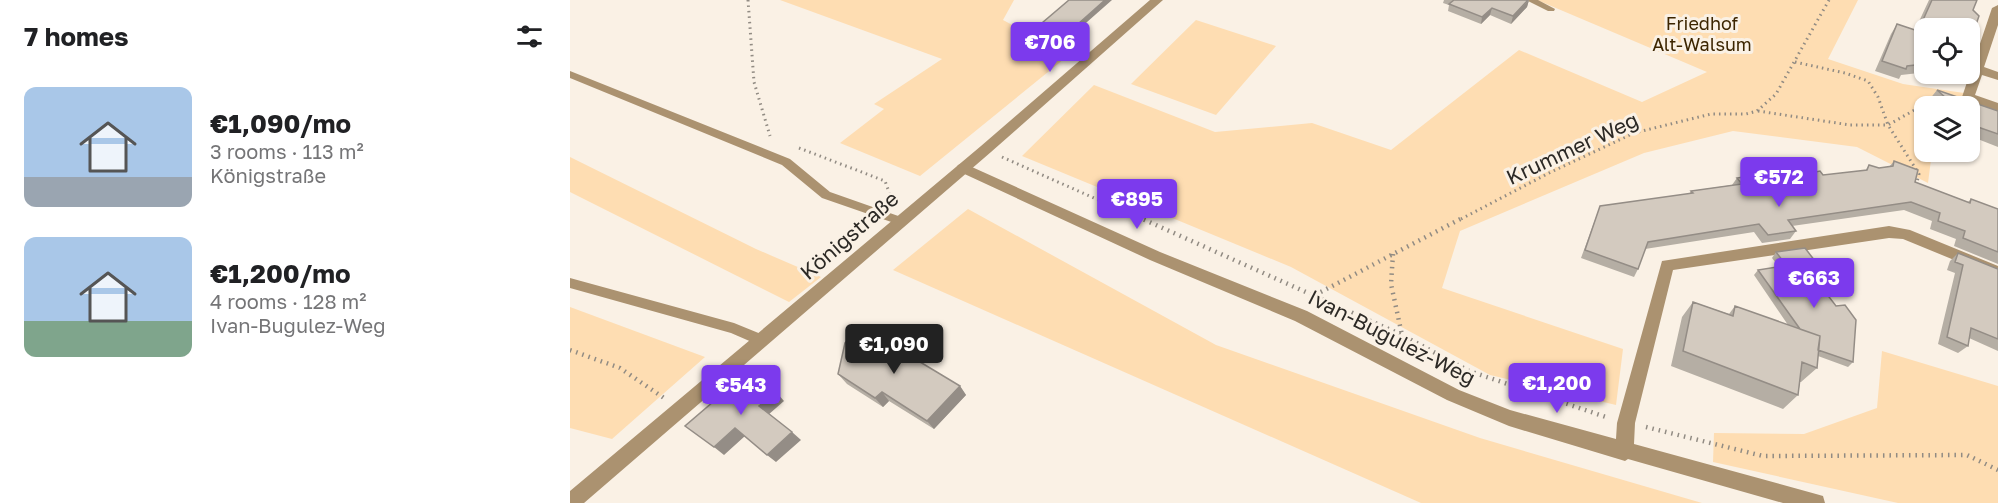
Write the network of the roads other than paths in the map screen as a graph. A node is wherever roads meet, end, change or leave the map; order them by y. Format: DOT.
graph roads {
  1 [pos="1157,0"];
  2 [pos="1530,0"];
  3 [pos="1998,8"];
  4 [pos="1551,9"];
  5 [pos="1980,60"];
  6 [pos="1980,70"];
  7 [pos="570,74"];
  8 [pos="1998,76"];
  9 [pos="1972,84"];
  10 [pos="1998,107"];
  11 [pos="963,168"];
  12 [pos="900,220"];
  13 [pos="1998,272"];
  14 [pos="570,283"];
  15 [pos="761,340"];
  16 [pos="1625,452"];
  17 [pos="570,503"];
  18 [pos="1816,503"];
  1 -- 11 [label="street, Königstraße"];
  2 -- 4 [label="lane"];
  3 -- 5 [label="street"];
  6 -- 8 [label="street"];
  7 -- 12 [label="lane"];
  9 -- 10 [label="street"];
  11 -- 12 [label="street, Königstraße"];
  11 -- 16 [label="street, Ivan-Bugulez-Weg"];
  12 -- 15 [label="street, Königstraße"];
  13 -- 16 [label="street"];
  14 -- 15 [label="lane"];
  15 -- 17 [label="street, Königstraße"];
  16 -- 18 [label="street, Ivan-Bugulez-Weg"];
}
